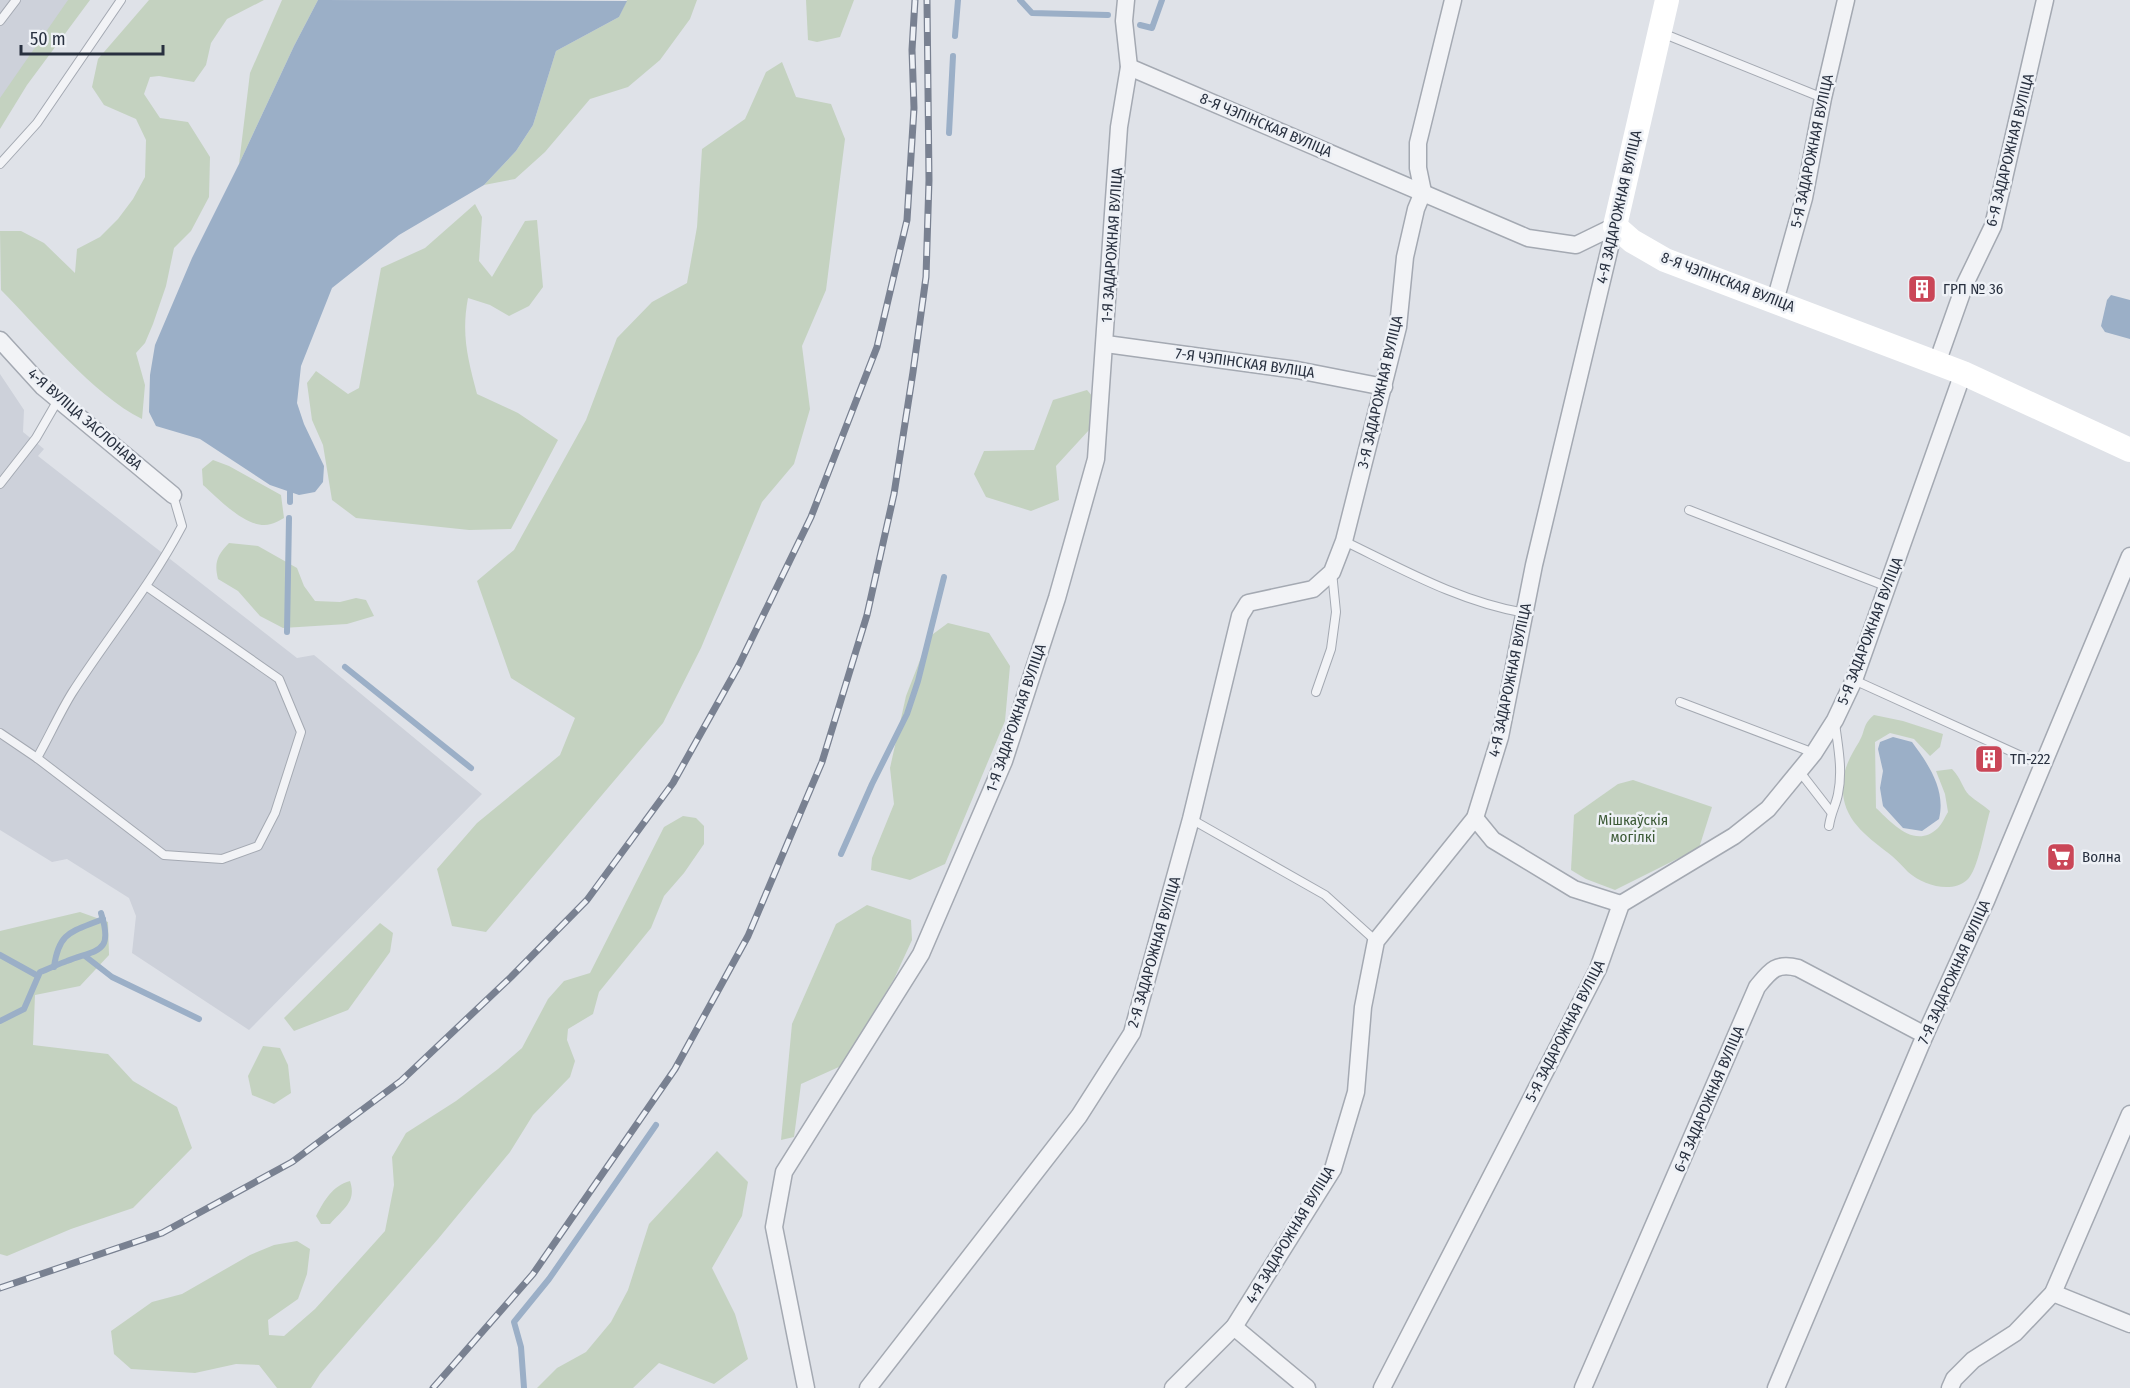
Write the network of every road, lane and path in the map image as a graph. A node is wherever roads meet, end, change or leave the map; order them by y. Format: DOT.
graph roads {
  1 [pos="121,0"];
  2 [pos="1126,0"];
  3 [pos="1453,0"];
  4 [pos="1667,0"];
  5 [pos="1846,0"];
  6 [pos="2045,0"];
  7 [pos="12,1"];
  8 [pos="0,21"];
  9 [pos="1661,33"];
  10 [pos="1129,67"];
  11 [pos="1823,98"];
  12 [pos="0,164"];
  13 [pos="1423,192"];
  14 [pos="1615,226"];
  15 [pos="1775,301"];
  16 [pos="0,340"];
  17 [pos="1106,344"];
  18 [pos="1937,363"];
  19 [pos="1964,373"];
  20 [pos="1384,387"];
  21 [pos="58,400"];
  22 [pos="2130,450"];
  23 [pos="0,484"];
  24 [pos="173,495"];
  25 [pos="1689,510"];
  26 [pos="1344,541"];
  27 [pos="2130,556"];
  28 [pos="1332,572"];
  29 [pos="146,586"];
  30 [pos="1888,587"];
  31 [pos="1525,613"];
  32 [pos="1854,680"];
  33 [pos="1316,692"];
  34 [pos="1680,702"];
  35 [pos="1835,720"];
  36 [pos="0,733"];
  37 [pos="1814,753"];
  38 [pos="37,758"];
  39 [pos="2041,765"];
  40 [pos="1800,772"];
  41 [pos="1831,812"];
  42 [pos="1475,818"];
  43 [pos="1191,819"];
  44 [pos="1829,826"];
  45 [pos="1621,904"];
  46 [pos="1376,941"];
  47 [pos="1925,1035"];
  48 [pos="2130,1116"];
  49 [pos="2053,1293"];
  50 [pos="2130,1324"];
  51 [pos="1234,1327"];
  52 [pos="806,1388"];
  53 [pos="868,1388"];
  54 [pos="1173,1388"];
  55 [pos="1307,1388"];
  56 [pos="1382,1388"];
  57 [pos="1583,1388"];
  58 [pos="1776,1388"];
  59 [pos="1950,1388"];
  1 -- 12 [label="lane"];
  2 -- 10 [label="street, 1-Я ЗАДАРОЖНАЯ ВУЛІЦА"];
  3 -- 13 [label="street, 3-Я ЗАДАРОЖНАЯ ВУЛІЦА"];
  4 -- 9 [label="main road, 4-Я ЗАДАРОЖНАЯ ВУЛІЦА"];
  5 -- 11 [label="street, 5-Я ЗАДАРОЖНАЯ ВУЛІЦА"];
  6 -- 18 [label="street, 6-Я ЗАДАРОЖНАЯ ВУЛІЦА"];
  7 -- 8 [label="lane"];
  9 -- 11 [label="lane"];
  9 -- 14 [label="main road, 4-Я ЗАДАРОЖНАЯ ВУЛІЦА"];
  10 -- 13 [label="street, 8-Я ЧЭПІНСКАЯ ВУЛІЦА"];
  10 -- 17 [label="street, 1-Я ЗАДАРОЖНАЯ ВУЛІЦА"];
  11 -- 15 [label="street, 5-Я ЗАДАРОЖНАЯ ВУЛІЦА"];
  13 -- 14 [label="street, 8-Я ЧЭПІНСКАЯ ВУЛІЦА"];
  13 -- 20 [label="street, 3-Я ЗАДАРОЖНАЯ ВУЛІЦА"];
  14 -- 15 [label="main road, 8-Я ЧЭПІНСКАЯ ВУЛІЦА"];
  14 -- 31 [label="street, 4-Я ЗАДАРОЖНАЯ ВУЛІЦА"];
  15 -- 18 [label="main road, 8-Я ЧЭПІНСКАЯ ВУЛІЦА"];
  16 -- 21 [label="street, 4-Я ВУЛІЦА ЗАСЛОНАВА"];
  17 -- 20 [label="street, 7-Я ЧЭПІНСКАЯ ВУЛІЦА"];
  17 -- 52 [label="street, 1-Я ЗАДАРОЖНАЯ ВУЛІЦА"];
  18 -- 19 [label="main road, 8-Я ЧЭПІНСКАЯ ВУЛІЦА"];
  19 -- 22 [label="main road, 8-Я ЧЭПІНСКАЯ ВУЛІЦА"];
  19 -- 30 [label="street, 5-Я ЗАДАРОЖНАЯ ВУЛІЦА"];
  20 -- 26 [label="street, 3-Я ЗАДАРОЖНАЯ ВУЛІЦА"];
  21 -- 23 [label="lane"];
  21 -- 24 [label="street, 4-Я ВУЛІЦА ЗАСЛОНАВА"];
  24 -- 29 [label="lane"];
  25 -- 30 [label="lane"];
  26 -- 28 [label="street, 3-Я ЗАДАРОЖНАЯ ВУЛІЦА"];
  26 -- 31 [label="lane"];
  27 -- 39 [label="street, 7-Я ЗАДАРОЖНАЯ ВУЛІЦА"];
  28 -- 33 [label="lane"];
  28 -- 43 [label="street, 2-Я ЗАДАРОЖНАЯ ВУЛІЦА"];
  29 -- 38 [label="lane"];
  29 -- 38 [label="lane"];
  30 -- 32 [label="street, 5-Я ЗАДАРОЖНАЯ ВУЛІЦА"];
  31 -- 42 [label="street, 4-Я ЗАДАРОЖНАЯ ВУЛІЦА"];
  32 -- 35 [label="street, 5-Я ЗАДАРОЖНАЯ ВУЛІЦА"];
  32 -- 39 [label="lane"];
  34 -- 37 [label="lane"];
  35 -- 37 [label="street, 5-Я ЗАДАРОЖНАЯ ВУЛІЦА"];
  35 -- 41 [label="lane"];
  36 -- 38 [label="lane"];
  37 -- 40 [label="street, 5-Я ЗАДАРОЖНАЯ ВУЛІЦА"];
  39 -- 47 [label="street, 7-Я ЗАДАРОЖНАЯ ВУЛІЦА"];
  40 -- 41 [label="lane"];
  40 -- 45 [label="street, 5-Я ЗАДАРОЖНАЯ ВУЛІЦА"];
  41 -- 44 [label="lane"];
  42 -- 45 [label="street"];
  42 -- 46 [label="street, 4-Я ЗАДАРОЖНАЯ ВУЛІЦА"];
  43 -- 46 [label="lane"];
  43 -- 53 [label="street, 2-Я ЗАДАРОЖНАЯ ВУЛІЦА"];
  45 -- 56 [label="street, 5-Я ЗАДАРОЖНАЯ ВУЛІЦА"];
  46 -- 51 [label="street, 4-Я ЗАДАРОЖНАЯ ВУЛІЦА"];
  47 -- 57 [label="street, 6-Я ЗАДАРОЖНАЯ ВУЛІЦА"];
  47 -- 58 [label="street, 7-Я ЗАДАРОЖНАЯ ВУЛІЦА"];
  48 -- 49 [label="street"];
  49 -- 50 [label="street"];
  49 -- 59 [label="street"];
  51 -- 54 [label="street, 4-Я ЗАДАРОЖНАЯ ВУЛІЦА"];
  51 -- 55 [label="street"];
}
